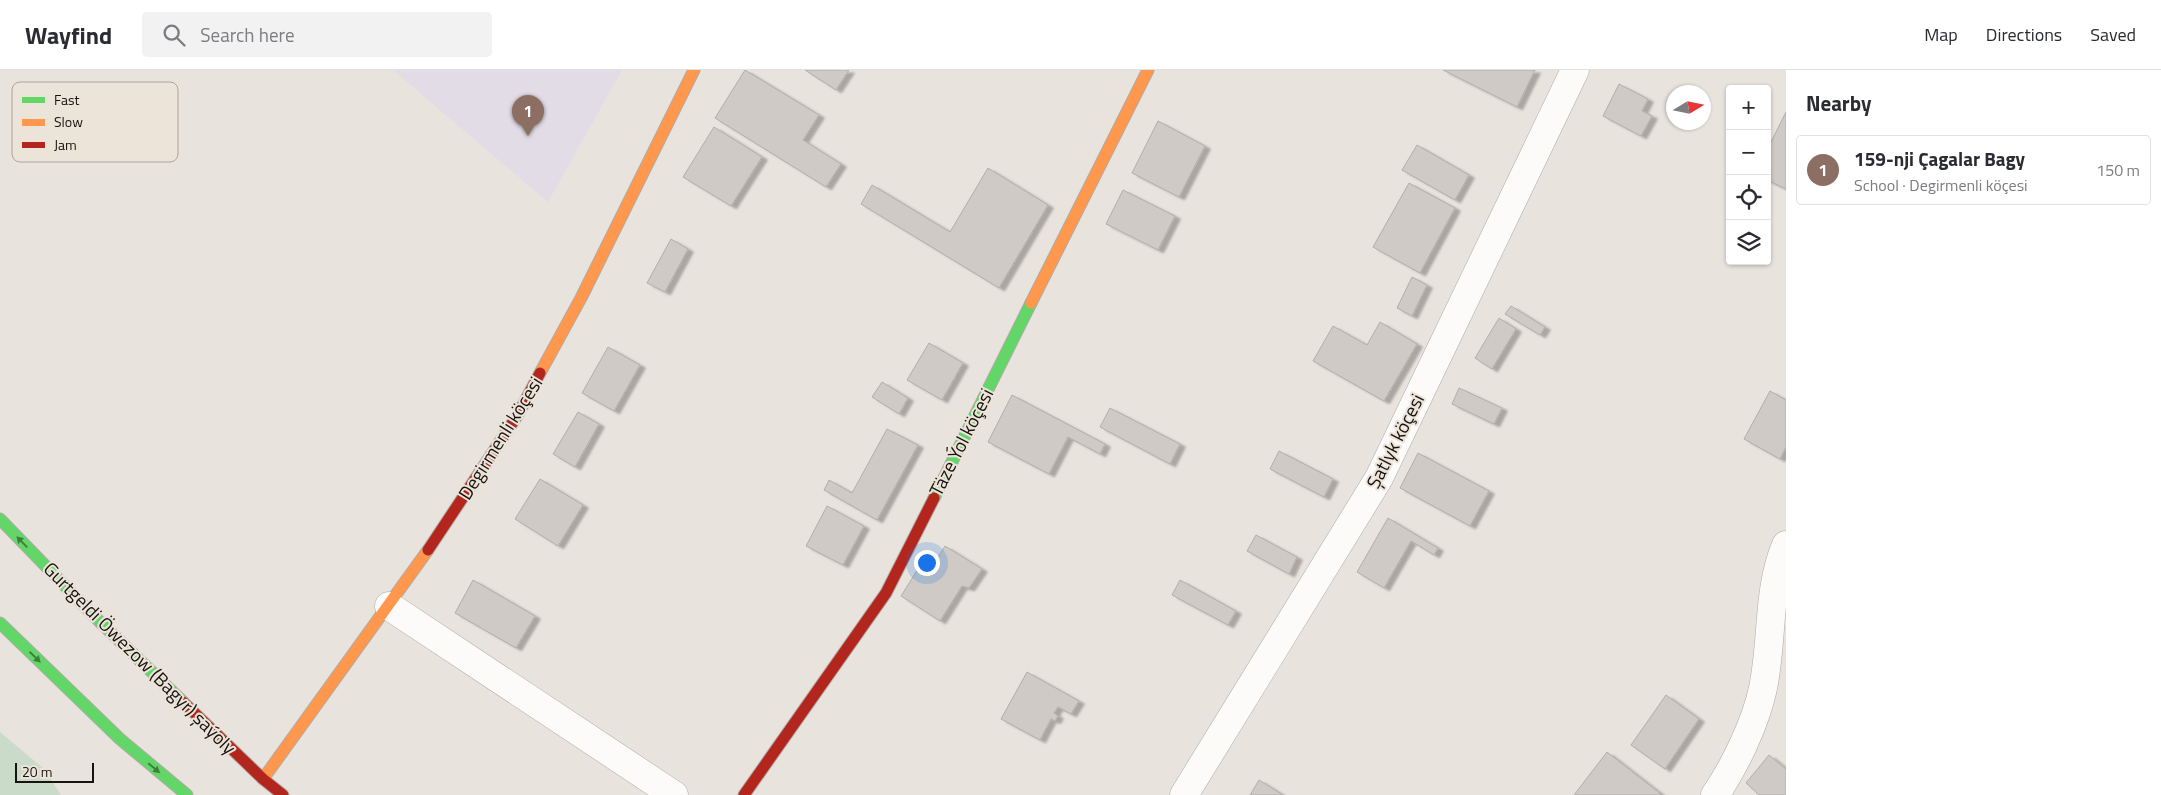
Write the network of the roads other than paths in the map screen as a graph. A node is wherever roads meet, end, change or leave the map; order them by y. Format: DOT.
graph roads {
  1 [pos="694,70"];
  2 [pos="1148,70"];
  3 [pos="1575,70"];
  4 [pos="0,519"];
  5 [pos="1786,545"];
  6 [pos="389,606"];
  7 [pos="0,623"];
  8 [pos="263,779"];
  9 [pos="187,795"];
  10 [pos="283,795"];
  11 [pos="674,795"];
  12 [pos="744,795"];
  13 [pos="1184,795"];
  14 [pos="1715,795"];
  1 -- 6 [label="street, Degirmenli köçesi"];
  2 -- 12 [label="street, Täze Ýol köçesi"];
  3 -- 13 [label="street, Şatlyk köçesi"];
  8 -- 4 [label="street, Gurtgeldi Öwezow (Bagyr) şaýoly, one-way"];
  5 -- 14 [label="street"];
  6 -- 8 [label="street, Degirmenli köçesi"];
  6 -- 11 [label="street"];
  7 -- 9 [label="street, one-way"];
  8 -- 10 [label="street, Gurtgeldi Öwezow (Bagyr) şaýoly"];
}
